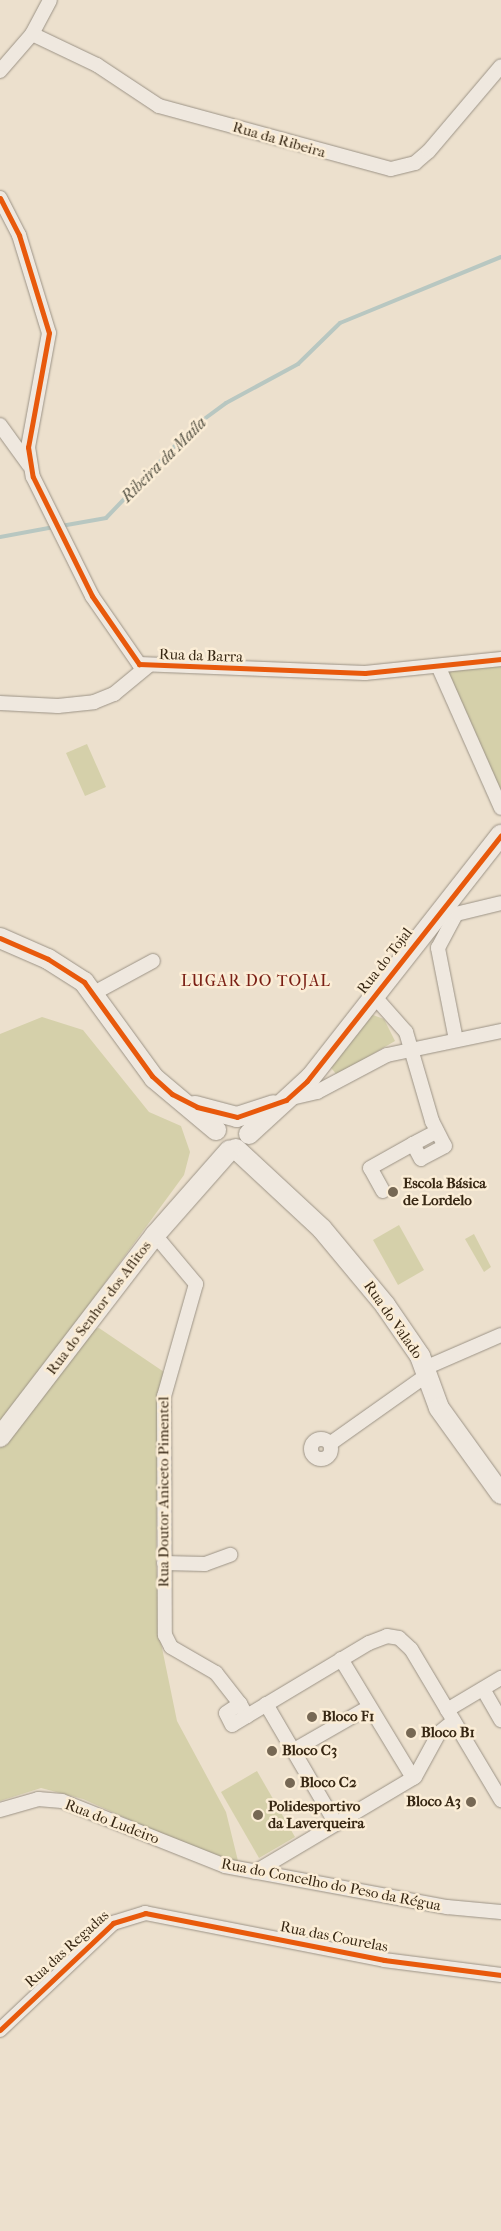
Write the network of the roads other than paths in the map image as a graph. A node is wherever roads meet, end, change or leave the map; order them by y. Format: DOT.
graph roads {
  1 [pos="50,0"];
  2 [pos="32,34"];
  3 [pos="501,66"];
  4 [pos="0,71"];
  5 [pos="0,198"];
  6 [pos="0,425"];
  7 [pos="30,467"];
  8 [pos="501,659"];
  9 [pos="148,666"];
  10 [pos="439,668"];
  11 [pos="0,703"];
  12 [pos="501,808"];
  13 [pos="501,835"];
  14 [pos="501,903"];
  15 [pos="0,938"];
  16 [pos="153,961"];
  17 [pos="94,993"];
  18 [pos="374,996"];
  19 [pos="501,1031"];
  20 [pos="456,1040"];
  21 [pos="412,1049"];
  22 [pos="179,1099"];
  23 [pos="286,1100"];
  24 [pos="234,1117"];
  25 [pos="216,1133"];
  26 [pos="241,1143"];
  27 [pos="200,1180"];
  28 [pos="383,1191"];
  29 [pos="155,1235"];
  30 [pos="501,1336"];
  31 [pos="426,1371"];
  32 [pos="0,1437"];
  33 [pos="331,1443"];
  34 [pos="501,1494"];
  35 [pos="230,1555"];
  36 [pos="164,1563"];
  37 [pos="341,1660"];
  38 [pos="501,1678"];
  39 [pos="483,1689"];
  40 [pos="266,1704"];
  41 [pos="369,1707"];
  42 [pos="451,1715"];
  43 [pos="501,1720"];
  44 [pos="294,1750"];
  45 [pos="413,1778"];
  46 [pos="501,1800"];
  47 [pos="0,1810"];
  48 [pos="336,1824"];
  49 [pos="166,1843"];
  50 [pos="255,1872"];
  51 [pos="501,1912"];
  52 [pos="163,1916"];
  53 [pos="501,1975"];
  54 [pos="0,2030"];
  1 -- 2 [label="street"];
  2 -- 3 [label="street, Rua da Ribeira"];
  2 -- 4 [label="street"];
  5 -- 7 [label="street"];
  6 -- 7 [label="street"];
  7 -- 9 [label="street, Rua da Barra"];
  8 -- 10 [label="street, Rua da Barra"];
  9 -- 10 [label="street, Rua da Barra"];
  9 -- 11 [label="street"];
  10 -- 12 [label="street"];
  13 -- 18 [label="main road, Rua do Tojal"];
  14 -- 20 [label="street"];
  15 -- 17 [label="main road"];
  16 -- 17 [label="street"];
  17 -- 22 [label="main road"];
  18 -- 21 [label="street"];
  18 -- 23 [label="main road, Rua do Tojal"];
  19 -- 20 [label="street"];
  20 -- 21 [label="street"];
  21 -- 23 [label="street"];
  21 -- 28 [label="street"];
  22 -- 24 [label="main road"];
  22 -- 25 [label="main road"];
  23 -- 24 [label="main road"];
  23 -- 26 [label="main road, Rua do Tojal"];
  24 -- 25 [label="main road"];
  24 -- 26 [label="main road"];
  25 -- 26 [label="main road"];
  25 -- 27 [label="main road"];
  26 -- 27 [label="main road, Rua do Tojal"];
  26 -- 31 [label="main road, Rua do Valado"];
  27 -- 29 [label="main road, Rua do Senhor dos Aflitos"];
  29 -- 32 [label="main road, Rua do Senhor dos Aflitos"];
  29 -- 36 [label="street, Rua Doutor Aniceto Pimentel"];
  30 -- 31 [label="street"];
  31 -- 33 [label="street"];
  31 -- 34 [label="main road, Rua do Valado"];
  35 -- 36 [label="street"];
  36 -- 40 [label="street, Rua Doutor Aniceto Pimentel"];
  37 -- 40 [label="street"];
  37 -- 41 [label="street"];
  37 -- 42 [label="street"];
  38 -- 39 [label="street"];
  39 -- 42 [label="street"];
  39 -- 43 [label="street"];
  40 -- 44 [label="street"];
  41 -- 44 [label="street"];
  41 -- 45 [label="street"];
  42 -- 45 [label="street"];
  42 -- 46 [label="street"];
  44 -- 48 [label="street"];
  45 -- 48 [label="street"];
  47 -- 49 [label="street, Rua do Ludeiro"];
  48 -- 50 [label="street"];
  49 -- 50 [label="street, Rua do Concelho do Peso da Régua"];
  50 -- 51 [label="street, Rua do Concelho do Peso da Régua"];
  52 -- 53 [label="street, Rua das Courelas"];
  52 -- 54 [label="street, Rua das Regadas"];
}
